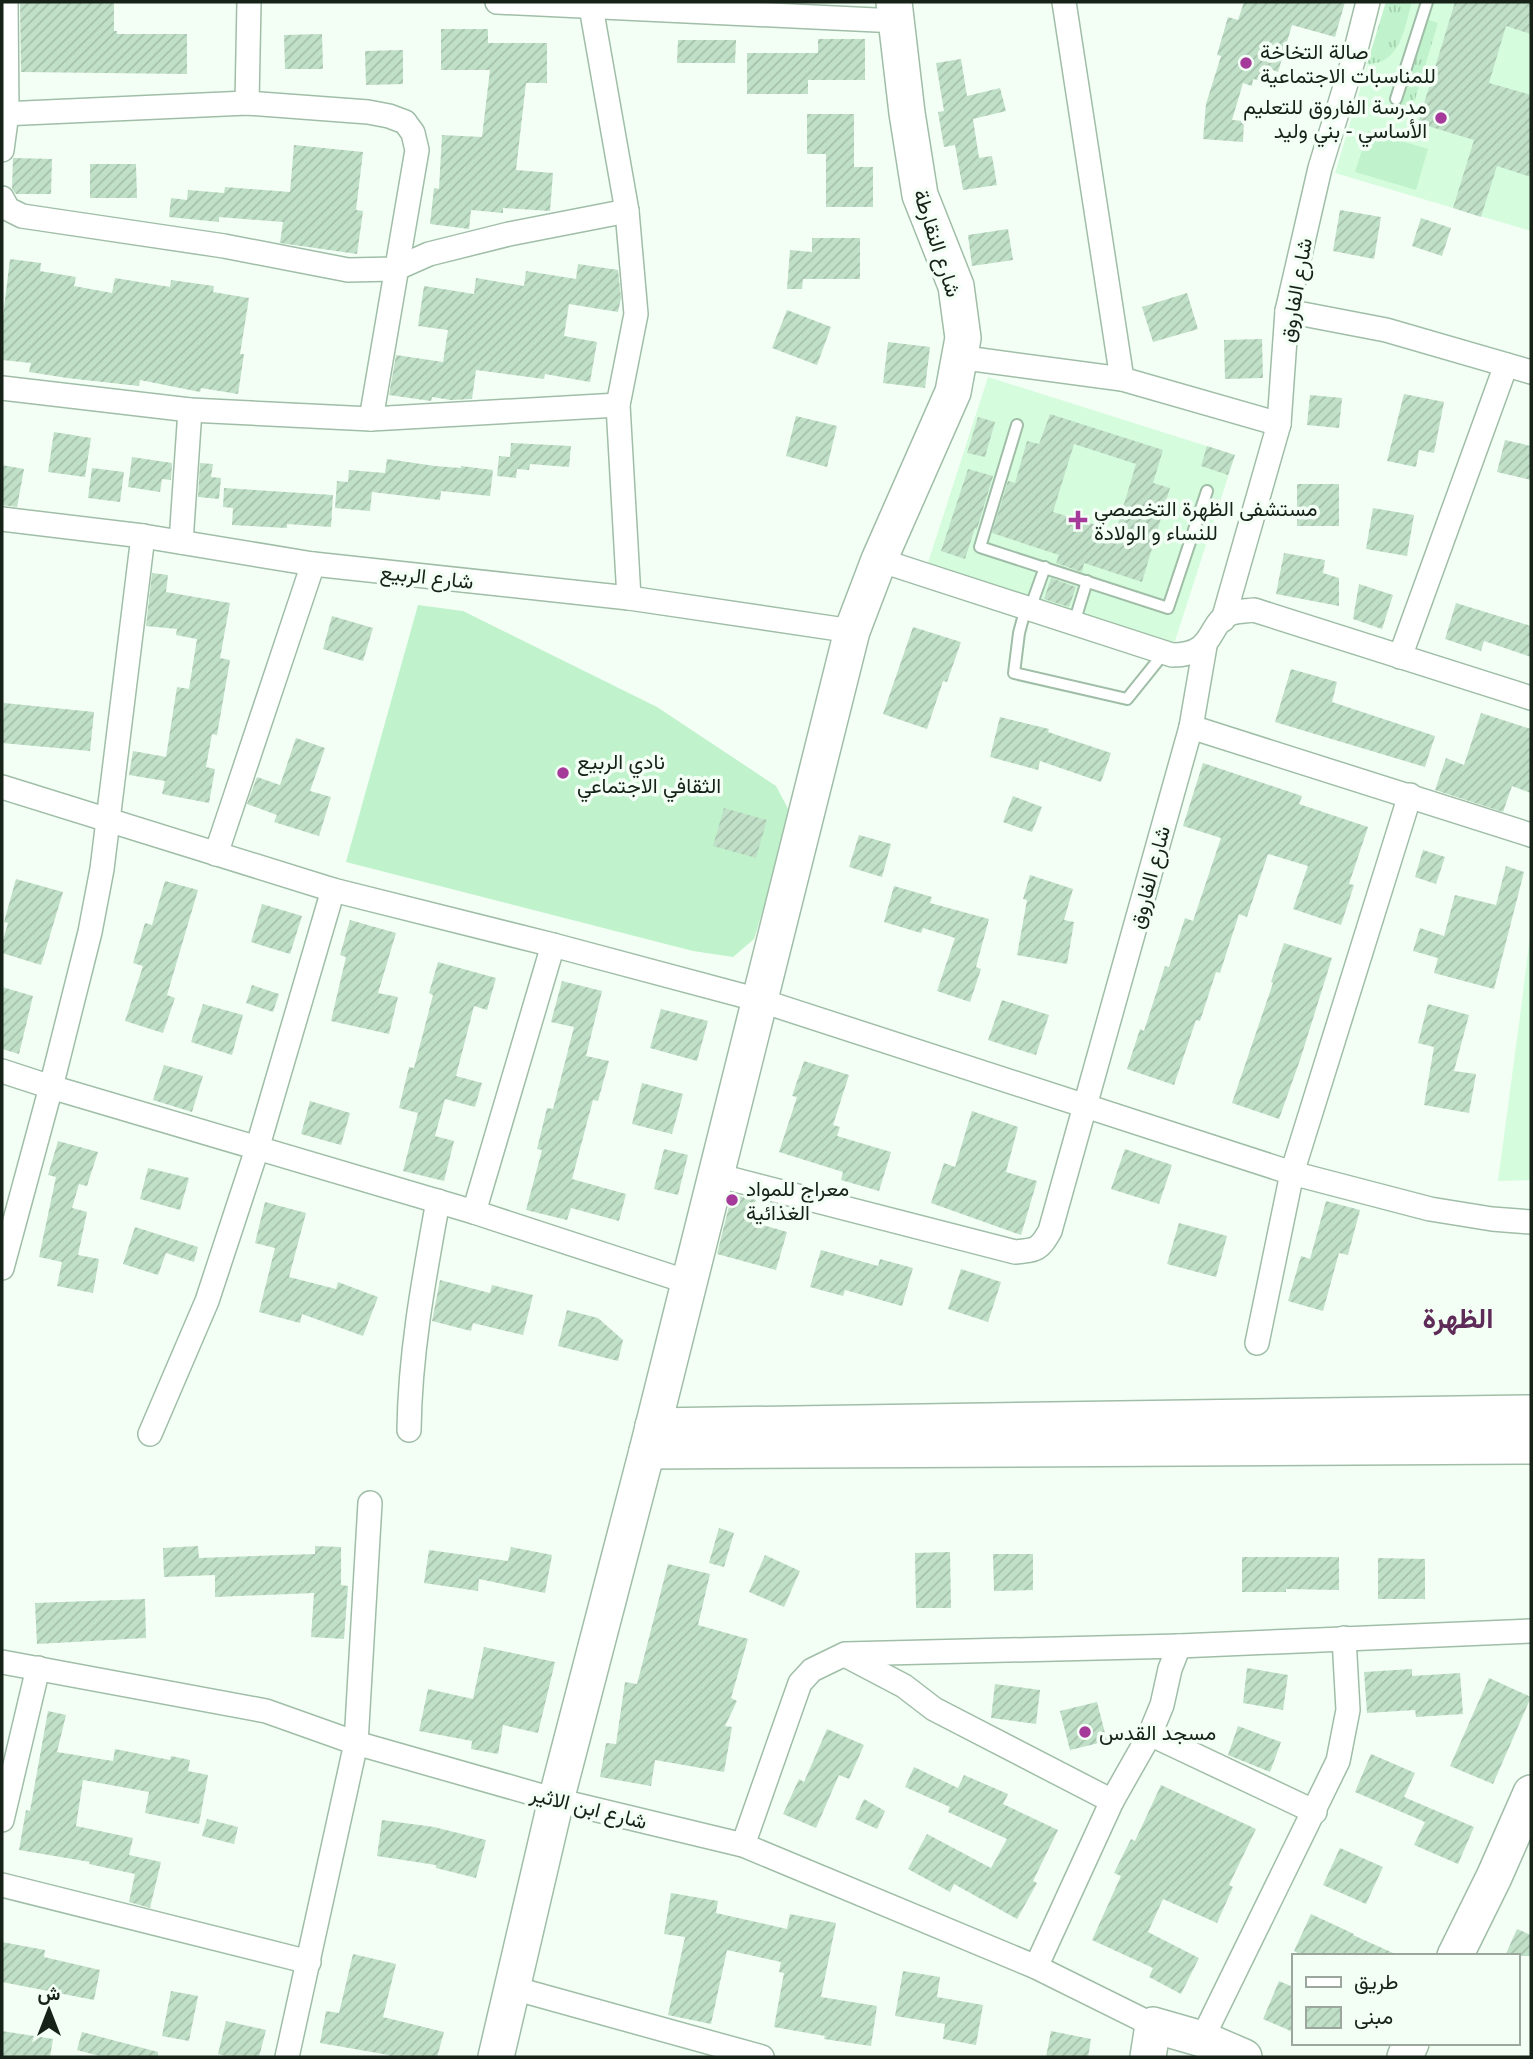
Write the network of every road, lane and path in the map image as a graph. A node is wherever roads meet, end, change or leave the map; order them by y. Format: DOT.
graph roads {
  1 [pos="6,2"];
  2 [pos="249,2"];
  3 [pos="497,2"];
  4 [pos="1065,2"];
  5 [pos="1368,2"];
  6 [pos="1427,2"];
  7 [pos="591,7"];
  8 [pos="896,12"];
  9 [pos="1396,100"];
  10 [pos="247,103"];
  11 [pos="4,114"];
  12 [pos="2,150"];
  13 [pos="2,198"];
  14 [pos="627,211"];
  15 [pos="395,269"];
  16 [pos="1287,311"];
  17 [pos="958,357"];
  18 [pos="1506,365"];
  19 [pos="1531,372"];
  20 [pos="1122,379"];
  21 [pos="2,388"];
  22 [pos="618,405"];
  23 [pos="191,410"];
  24 [pos="371,419"];
  25 [pos="1279,424"];
  26 [pos="1017,425"];
  27 [pos="1207,491"];
  28 [pos="2,519"];
  29 [pos="143,536"];
  30 [pos="181,542"];
  31 [pos="879,560"];
  32 [pos="313,564"];
  33 [pos="1045,567"];
  34 [pos="1087,581"];
  35 [pos="629,598"];
  36 [pos="1028,608"];
  37 [pos="1223,620"];
  38 [pos="1074,623"];
  39 [pos="852,631"];
  40 [pos="1205,646"];
  41 [pos="1164,653"];
  42 [pos="1400,657"];
  43 [pos="1531,698"];
  44 [pos="1191,727"];
  45 [pos="2,787"];
  46 [pos="1410,795"];
  47 [pos="108,820"];
  48 [pos="1531,835"];
  49 [pos="216,854"];
  50 [pos="333,890"];
  51 [pos="553,945"];
  52 [pos="759,1000"];
  53 [pos="2,1071"];
  54 [pos="51,1087"];
  55 [pos="1086,1106"];
  56 [pos="257,1149"];
  57 [pos="1292,1172"];
  58 [pos="716,1175"];
  59 [pos="438,1201"];
  60 [pos="474,1212"];
  61 [pos="1531,1222"];
  62 [pos="2,1268"];
  63 [pos="688,1282"];
  64 [pos="1257,1343"];
  65 [pos="1531,1413"];
  66 [pos="410,1430"];
  67 [pos="150,1434"];
  68 [pos="650,1439"];
  69 [pos="1531,1446"];
  70 [pos="370,1503"];
  71 [pos="1531,1631"];
  72 [pos="1344,1638"];
  73 [pos="1179,1646"];
  74 [pos="845,1654"];
  75 [pos="2,1662"];
  76 [pos="38,1668"];
  77 [pos="1150,1734"];
  78 [pos="356,1743"];
  79 [pos="1531,1793"];
  80 [pos="556,1800"];
  81 [pos="1112,1801"];
  82 [pos="1314,1812"];
  83 [pos="2,1820"];
  84 [pos="743,1845"];
  85 [pos="2,1885"];
  86 [pos="1456,1954"];
  87 [pos="309,1962"];
  88 [pos="1036,1967"];
  89 [pos="513,1988"];
  90 [pos="1202,2039"];
  91 [pos="1151,2041"];
  92 [pos="753,2056"];
  93 [pos="286,2057"];
  94 [pos="496,2057"];
  95 [pos="1244,2057"];
  1 -- 11 [label="street"];
  2 -- 10 [label="street"];
  3 -- 7 [label="street"];
  4 -- 20 [label="street"];
  5 -- 16 [label="street, شارع الفاروق"];
  6 -- 9 [label="lane"];
  7 -- 8 [label="street"];
  7 -- 14 [label="street"];
  8 -- 17 [label="main road, شارع النقارطة"];
  10 -- 11 [label="street"];
  10 -- 15 [label="street"];
  11 -- 12 [label="street"];
  13 -- 15 [label="street"];
  14 -- 15 [label="street"];
  14 -- 22 [label="street"];
  15 -- 24 [label="street"];
  16 -- 18 [label="street"];
  16 -- 25 [label="street, شارع الفاروق"];
  17 -- 20 [label="street"];
  17 -- 31 [label="main road, شارع النقارطة"];
  18 -- 19 [label="street"];
  18 -- 42 [label="street"];
  20 -- 25 [label="street"];
  21 -- 23 [label="street"];
  22 -- 24 [label="street"];
  22 -- 35 [label="street"];
  23 -- 24 [label="street"];
  23 -- 30 [label="street"];
  25 -- 37 [label="street, شارع الفاروق"];
  26 -- 33 [label="lane"];
  27 -- 34 [label="lane"];
  28 -- 29 [label="street, شارع الربيع"];
  29 -- 30 [label="street, شارع الربيع"];
  29 -- 47 [label="street"];
  30 -- 32 [label="street, شارع الربيع"];
  31 -- 36 [label="street"];
  31 -- 39 [label="main road, شارع النقارطة"];
  32 -- 35 [label="street, شارع الربيع"];
  32 -- 49 [label="street"];
  33 -- 34 [label="lane"];
  33 -- 36 [label="lane"];
  34 -- 38 [label="lane"];
  35 -- 39 [label="street, شارع الربيع"];
  36 -- 38 [label="street"];
  36 -- 41 [label="lane"];
  37 -- 40 [label="street, شارع الفاروق"];
  37 -- 42 [label="street"];
  38 -- 41 [label="street"];
  39 -- 52 [label="main road, شارع النقارطة"];
  40 -- 41 [label="street"];
  40 -- 44 [label="street, شارع الفاروق"];
  42 -- 43 [label="street"];
  44 -- 46 [label="street"];
  44 -- 55 [label="street, شارع الفاروق"];
  45 -- 47 [label="street"];
  46 -- 48 [label="street"];
  46 -- 57 [label="street"];
  47 -- 49 [label="street"];
  47 -- 54 [label="street"];
  49 -- 50 [label="street"];
  50 -- 51 [label="street"];
  50 -- 56 [label="street"];
  51 -- 52 [label="street"];
  51 -- 60 [label="street"];
  52 -- 55 [label="street"];
  52 -- 58 [label="main road, شارع النقارطة"];
  53 -- 54 [label="street"];
  54 -- 56 [label="street"];
  54 -- 62 [label="street"];
  55 -- 57 [label="street"];
  55 -- 58 [label="street, شارع الفاروق"];
  56 -- 59 [label="street"];
  56 -- 67 [label="street"];
  57 -- 61 [label="street"];
  57 -- 64 [label="street"];
  58 -- 63 [label="main road, شارع النقارطة"];
  59 -- 60 [label="street"];
  59 -- 66 [label="street"];
  60 -- 63 [label="street"];
  63 -- 68 [label="main road, شارع النقارطة"];
  65 -- 68 [label="main road"];
  68 -- 69 [label="main road"];
  68 -- 80 [label="main road, شارع النقارطة"];
  70 -- 78 [label="street"];
  71 -- 72 [label="street"];
  72 -- 73 [label="street"];
  72 -- 82 [label="street"];
  73 -- 74 [label="street"];
  73 -- 77 [label="street"];
  74 -- 81 [label="street"];
  74 -- 84 [label="street"];
  75 -- 76 [label="street, شارع ابن الاثير"];
  76 -- 78 [label="street, شارع ابن الاثير"];
  76 -- 83 [label="street"];
  77 -- 81 [label="street"];
  77 -- 82 [label="street"];
  78 -- 80 [label="street, شارع ابن الاثير"];
  78 -- 87 [label="street"];
  79 -- 86 [label="main road"];
  80 -- 84 [label="street, شارع ابن الاثير"];
  80 -- 89 [label="main road, شارع النقارطة"];
  81 -- 88 [label="street"];
  82 -- 90 [label="street"];
  84 -- 88 [label="street, شارع ابن الاثير"];
  85 -- 87 [label="street"];
  87 -- 93 [label="street"];
  88 -- 91 [label="street, شارع ابن الاثير"];
  89 -- 92 [label="street"];
  89 -- 94 [label="main road, شارع النقارطة"];
  90 -- 91 [label="main road"];
  90 -- 95 [label="main road"];
}
